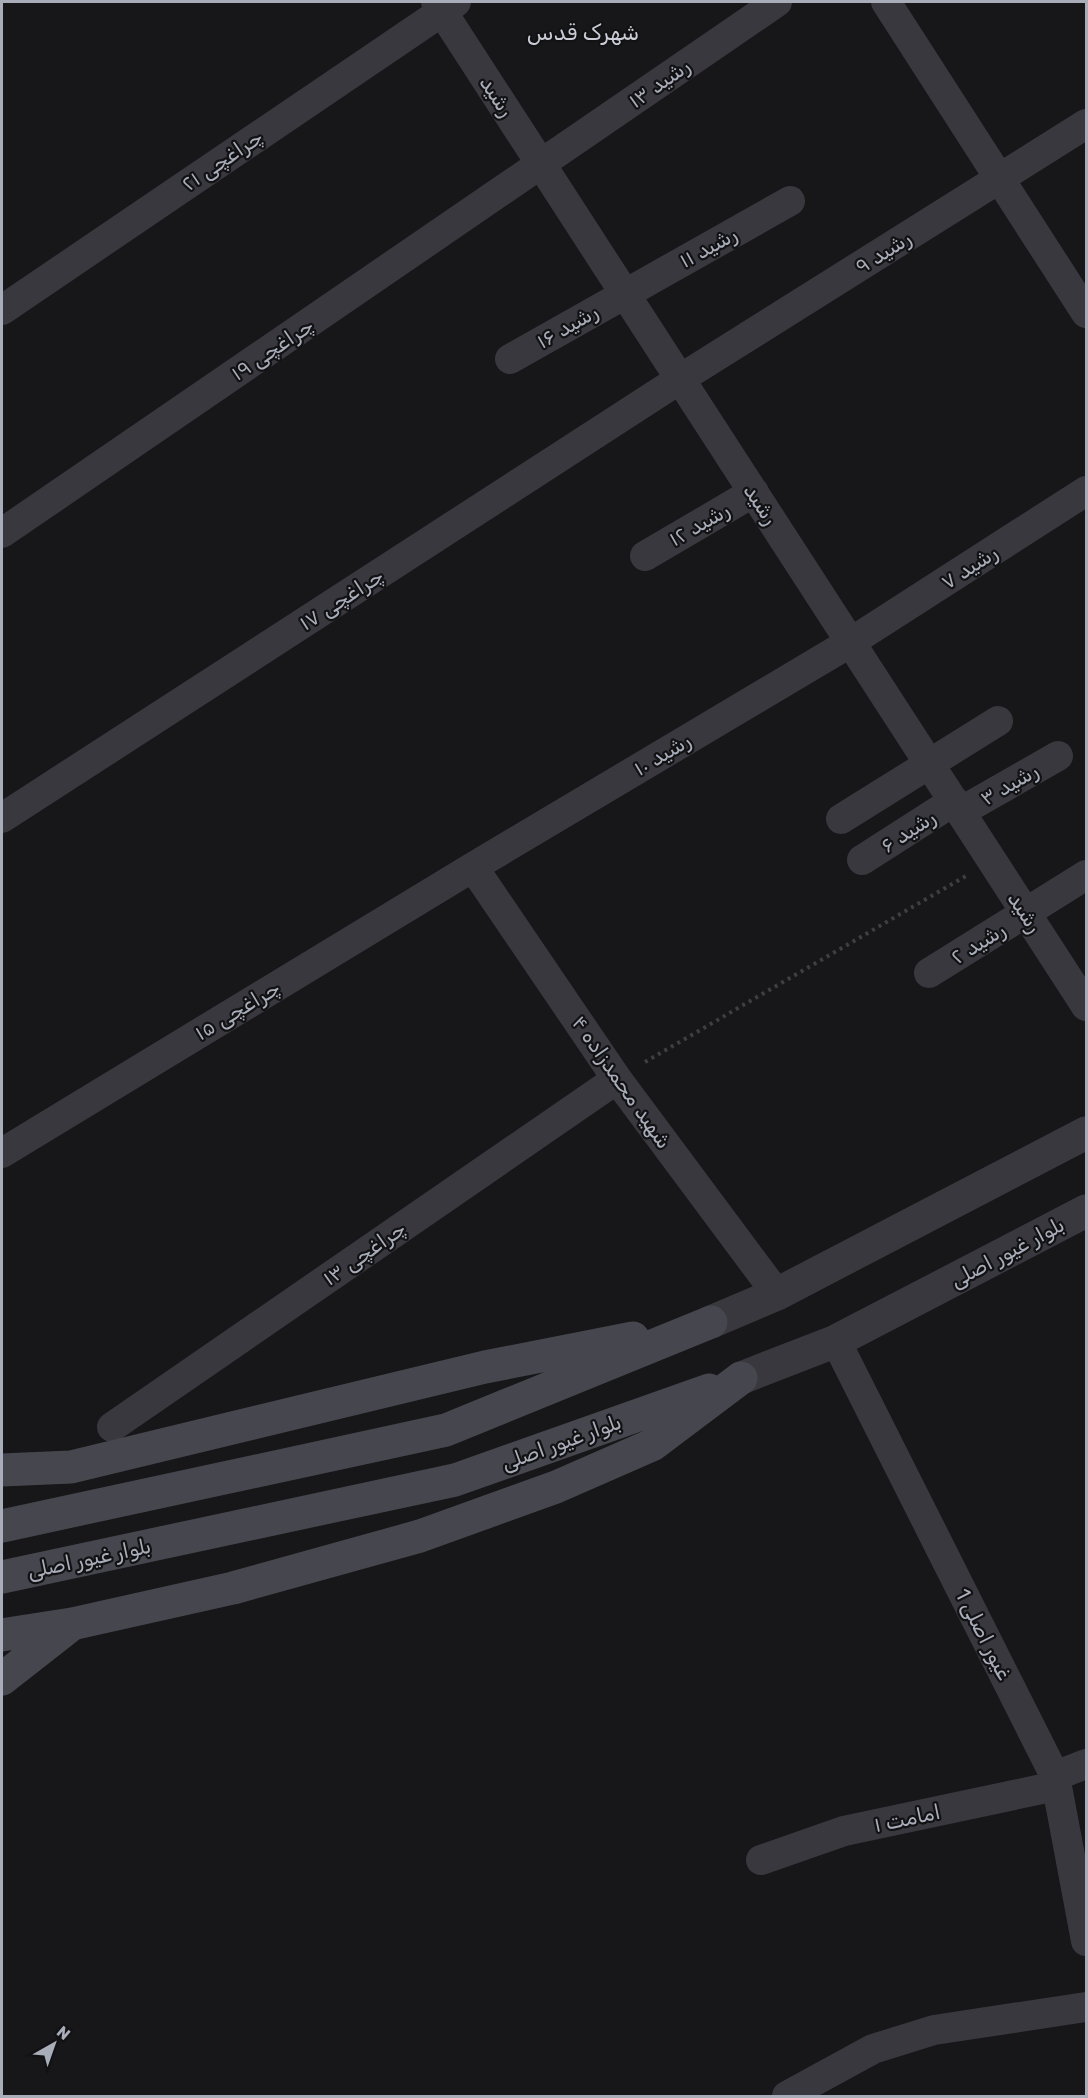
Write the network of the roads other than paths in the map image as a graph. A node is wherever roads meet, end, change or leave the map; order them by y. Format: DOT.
graph roads {
  1 [pos="777,2"];
  2 [pos="886,2"];
  3 [pos="445,5"];
  4 [pos="1086,124"];
  5 [pos="542,164"];
  6 [pos="1000,179"];
  7 [pos="790,201"];
  8 [pos="625,293"];
  9 [pos="2,310"];
  10 [pos="1086,313"];
  11 [pos="510,359"];
  12 [pos="680,379"];
  13 [pos="1086,491"];
  14 [pos="754,492"];
  15 [pos="2,533"];
  16 [pos="645,556"];
  17 [pos="851,642"];
  18 [pos="998,721"];
  19 [pos="1058,756"];
  20 [pos="929,763"];
  21 [pos="957,806"];
  22 [pos="2,819"];
  23 [pos="841,819"];
  24 [pos="862,860"];
  25 [pos="473,867"];
  26 [pos="1086,875"];
  27 [pos="1026,913"];
  28 [pos="929,973"];
  29 [pos="1086,1006"];
  30 [pos="617,1078"];
  31 [pos="1086,1133"];
  32 [pos="2,1153"];
  33 [pos="1086,1211"];
  34 [pos="777,1294"];
  35 [pos="711,1322"];
  36 [pos="836,1341"];
  37 [pos="741,1378"];
  38 [pos="112,1427"];
  39 [pos="2,1470"];
  40 [pos="2,1527"];
  41 [pos="2,1577"];
  42 [pos="72,1624"];
  43 [pos="2,1635"];
  44 [pos="2,1679"];
  45 [pos="1086,1764"];
  46 [pos="1056,1781"];
  47 [pos="761,1860"];
  48 [pos="1086,1941"];
  49 [pos="1086,2007"];
  50 [pos="787,2097"];
  1 -- 5 [label="street, رشید ۱۳"];
  2 -- 6 [label="street"];
  3 -- 5 [label="street, رشید"];
  3 -- 9 [label="street, چراغچی ۲۱"];
  4 -- 6 [label="street, رشید ۹"];
  5 -- 8 [label="street, رشید"];
  5 -- 15 [label="street, چراغچی ۱۹"];
  6 -- 10 [label="street"];
  6 -- 12 [label="street, رشید ۹"];
  7 -- 8 [label="street, رشید ۱۱"];
  8 -- 11 [label="street, رشید ۱۶"];
  8 -- 12 [label="street, رشید"];
  12 -- 14 [label="street, رشید"];
  12 -- 22 [label="street, چراغچی ۱۷"];
  13 -- 17 [label="street, رشید ۷"];
  14 -- 16 [label="street, رشید ۱۲"];
  14 -- 17 [label="street, رشید"];
  17 -- 20 [label="street, رشید"];
  17 -- 25 [label="street, رشید ۱۰"];
  18 -- 20 [label="street"];
  19 -- 21 [label="street, رشید ۳"];
  20 -- 21 [label="street, رشید"];
  20 -- 23 [label="street"];
  21 -- 24 [label="street, رشید ۶"];
  21 -- 27 [label="street, رشید"];
  25 -- 30 [label="street, شهید محمدزاده ۴"];
  25 -- 32 [label="street, چراغچی ۱۵"];
  26 -- 27 [label="street, رشید ۲"];
  27 -- 28 [label="street, رشید ۲"];
  27 -- 29 [label="street, رشید"];
  30 -- 34 [label="street, شهید محمدزاده ۴"];
  30 -- 38 [label="street, چراغچی ۱۳"];
  31 -- 34 [label="street"];
  33 -- 36 [label="street, بلوار غیور اصلی"];
  34 -- 35 [label="street"];
  35 -- 39 [label="main road"];
  35 -- 40 [label="main road"];
  36 -- 37 [label="street, بلوار غیور اصلی"];
  36 -- 46 [label="street, غیور اصلی 1"];
  37 -- 41 [label="main road, بلوار غیور اصلی"];
  37 -- 42 [label="main road"];
  42 -- 43 [label="main road"];
  42 -- 44 [label="main road"];
  45 -- 46 [label="street, امامت ۱"];
  46 -- 47 [label="street, امامت ۱"];
  46 -- 48 [label="street, غیور اصلی 1"];
  49 -- 50 [label="street"];
}
